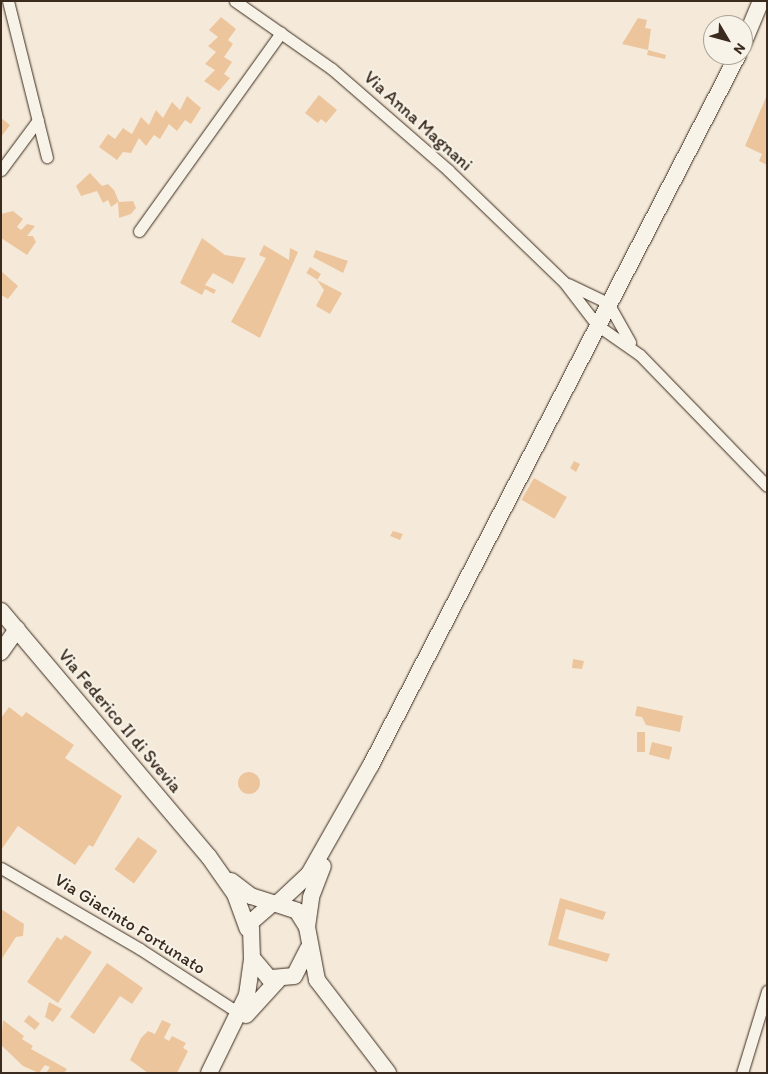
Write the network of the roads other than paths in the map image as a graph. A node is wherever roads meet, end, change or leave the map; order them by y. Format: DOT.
graph roads {
  1 [pos="235,1"];
  2 [pos="752,1"];
  3 [pos="760,1"];
  4 [pos="12,4"];
  5 [pos="749,15"];
  6 [pos="752,15"];
  7 [pos="281,33"];
  8 [pos="724,65"];
  9 [pos="733,65"];
  10 [pos="38,120"];
  11 [pos="691,144"];
  12 [pos="47,157"];
  13 [pos="1,170"];
  14 [pos="139,231"];
  15 [pos="564,282"];
  16 [pos="608,303"];
  17 [pos="597,325"];
  18 [pos="640,355"];
  19 [pos="767,486"];
  20 [pos="7,622"];
  21 [pos="1,652"];
  22 [pos="371,765"];
  23 [pos="209,857"];
  24 [pos="1,868"];
  25 [pos="276,903"];
  26 [pos="307,927"];
  27 [pos="248,929"];
  28 [pos="308,950"];
  29 [pos="252,958"];
  30 [pos="284,979"];
  31 [pos="767,991"];
  32 [pos="238,1013"];
  33 [pos="343,1018"];
  34 [pos="209,1073"];
  35 [pos="216,1073"];
  36 [pos="388,1073"];
  37 [pos="742,1073"];
  1 -- 7 [label="street, Via Anna Magnani"];
  2 -- 5 [label="main road"];
  3 -- 6 [label="main road"];
  4 -- 10 [label="street"];
  7 -- 14 [label="street"];
  7 -- 15 [label="street, Via Anna Magnani"];
  8 -- 11 [label="main road"];
  9 -- 11 [label="main road"];
  10 -- 12 [label="street"];
  10 -- 13 [label="street"];
  11 -- 16 [label="main road"];
  15 -- 16 [label="street, Via Anna Magnani"];
  15 -- 17 [label="street, Via Anna Magnani"];
  16 -- 17 [label="main road"];
  16 -- 18 [label="street"];
  17 -- 18 [label="street, Via Anna Magnani"];
  17 -- 22 [label="main road"];
  18 -- 19 [label="street"];
  20 -- 21 [label="main road"];
  20 -- 23 [label="main road, Via Federico II di Svevia"];
  22 -- 25 [label="main road"];
  22 -- 26 [label="main road"];
  23 -- 25 [label="main road"];
  23 -- 27 [label="main road"];
  24 -- 32 [label="street, Via Giacinto Fortunato"];
  25 -- 26 [label="main road"];
  25 -- 27 [label="main road"];
  26 -- 28 [label="main road"];
  27 -- 29 [label="main road"];
  28 -- 30 [label="main road"];
  28 -- 33 [label="main road"];
  29 -- 30 [label="main road"];
  29 -- 32 [label="main road"];
  30 -- 33 [label="main road"];
  30 -- 35 [label="main road"];
  31 -- 37 [label="street"];
  32 -- 34 [label="main road"];
  33 -- 36 [label="main road"];
}
